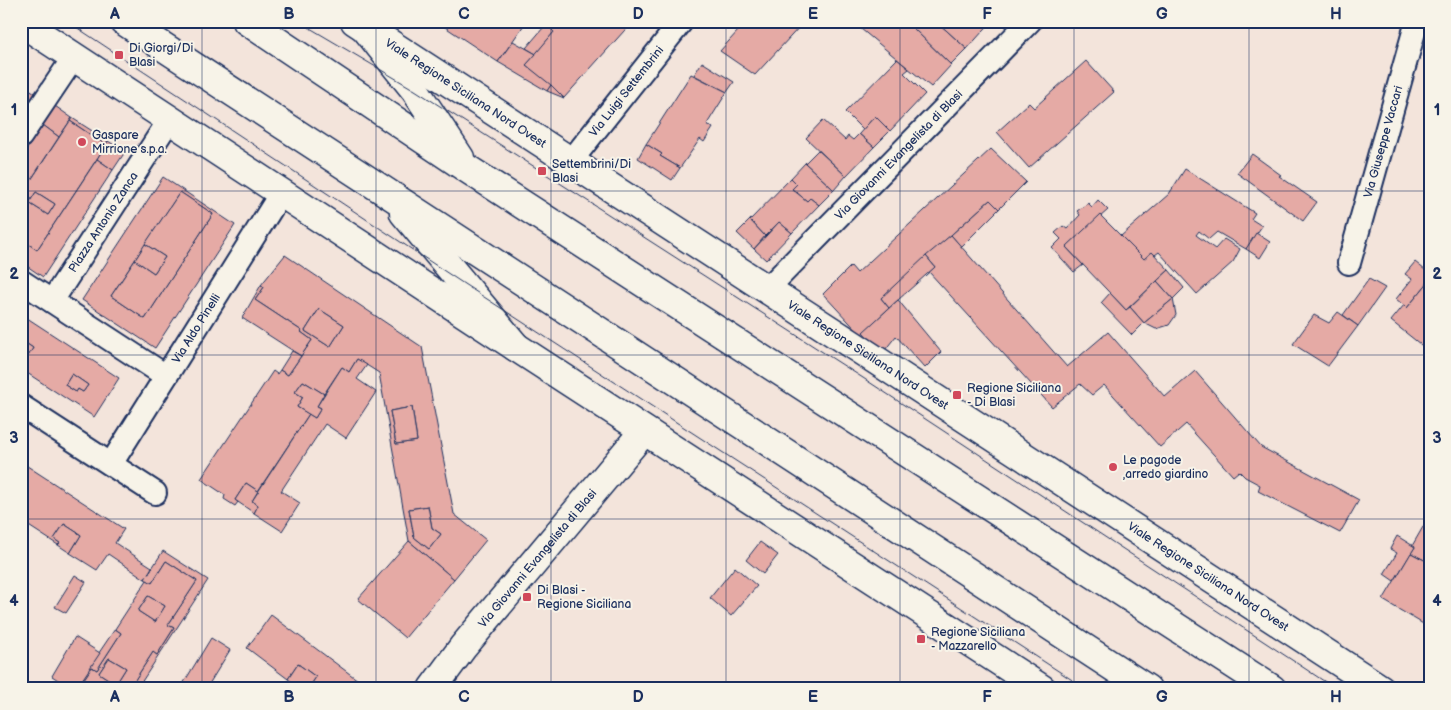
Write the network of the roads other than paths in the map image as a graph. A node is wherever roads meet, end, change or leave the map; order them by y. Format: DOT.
graph roads {
  1 [pos="124,21"];
  2 [pos="247,21"];
  3 [pos="682,21"];
  4 [pos="1030,21"];
  5 [pos="1416,21"];
  6 [pos="21,22"];
  7 [pos="361,25"];
  8 [pos="74,57"];
  9 [pos="170,119"];
  10 [pos="21,136"];
  11 [pos="571,161"];
  12 [pos="466,168"];
  13 [pos="384,190"];
  14 [pos="281,193"];
  15 [pos="1349,263"];
  16 [pos="21,281"];
  17 [pos="767,289"];
  18 [pos="52,301"];
  19 [pos="516,348"];
  20 [pos="166,376"];
  21 [pos="21,406"];
  22 [pos="644,431"];
  23 [pos="111,464"];
  24 [pos="155,493"];
  25 [pos="432,689"];
  26 [pos="1042,689"];
  27 [pos="1147,689"];
  28 [pos="1272,689"];
  29 [pos="1381,689"];
  1 -- 13 [label="main road"];
  2 -- 12 [label="main road"];
  3 -- 11 [label="street, Via Luigi Settembrini"];
  4 -- 17 [label="street, Via Giovanni Evangelista di Blasi"];
  5 -- 15 [label="street, Via Giuseppe Vaccari"];
  6 -- 8 [label="main road"];
  7 -- 11 [label="main road, Viale Regione Siciliana Nord Ovest"];
  7 -- 12 [label="main road"];
  8 -- 9 [label="main road"];
  8 -- 10 [label="street"];
  9 -- 14 [label="main road"];
  9 -- 18 [label="street, Piazza Antonio Zanca"];
  11 -- 17 [label="main road, Viale Regione Siciliana Nord Ovest"];
  12 -- 28 [label="main road"];
  13 -- 19 [label="main road"];
  13 -- 27 [label="main road"];
  14 -- 19 [label="main road"];
  14 -- 20 [label="street, Via Aldo Pinelli"];
  16 -- 18 [label="street"];
  17 -- 29 [label="main road, Viale Regione Siciliana Nord Ovest"];
  18 -- 20 [label="street"];
  19 -- 22 [label="main road"];
  20 -- 23 [label="street, Via Aldo Pinelli"];
  21 -- 23 [label="street"];
  22 -- 25 [label="main road, Via Giovanni Evangelista di Blasi"];
  22 -- 26 [label="main road"];
  23 -- 24 [label="street"];
}
